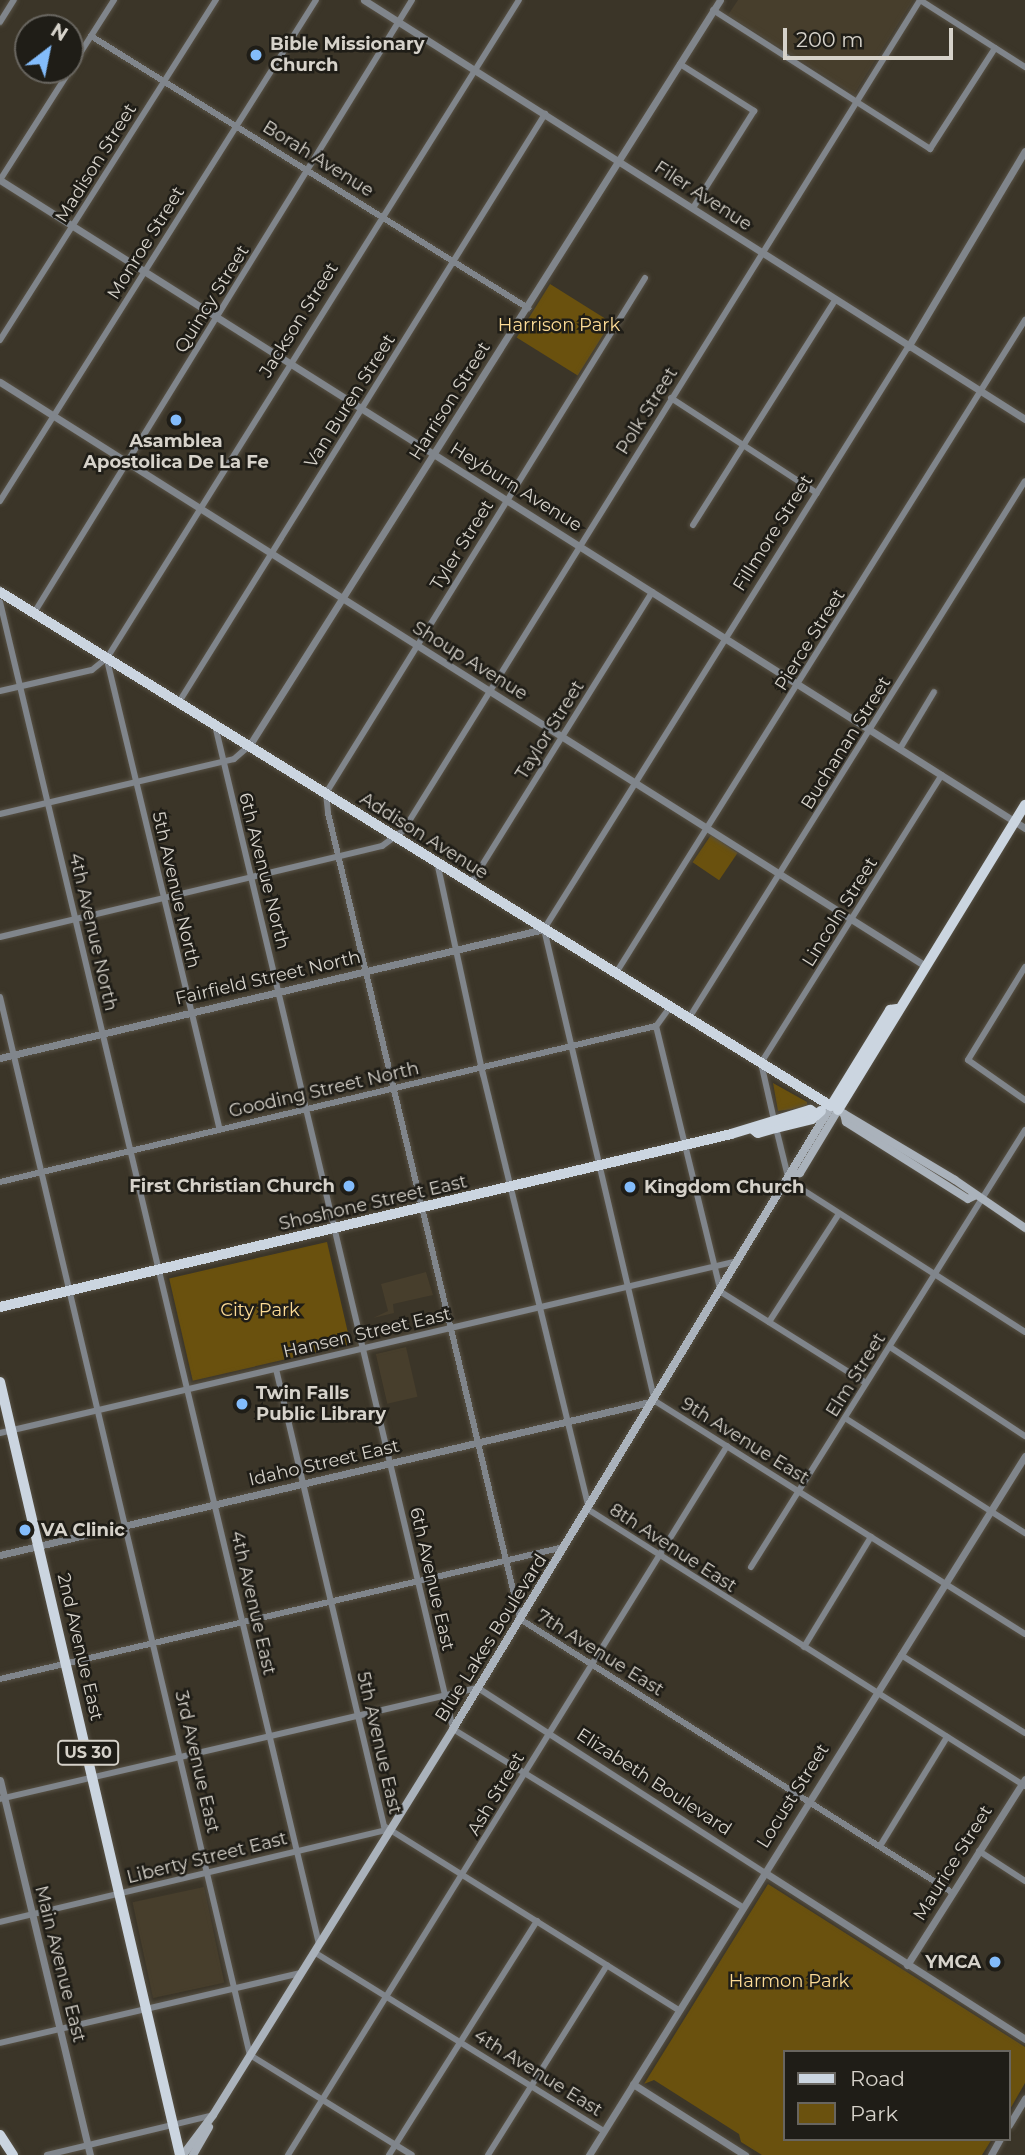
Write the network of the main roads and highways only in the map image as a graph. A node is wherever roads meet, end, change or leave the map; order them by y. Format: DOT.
graph roads {
  1 [pos="0,592"];
  2 [pos="1025,805"];
  3 [pos="837,1110"];
  4 [pos="1025,1228"];
  5 [pos="0,1307"];
  6 [pos="0,1382"];
  7 [pos="0,2135"];
  8 [pos="185,2153"];
  9 [pos="11,2155"];
  1 -- 3 [label="main road, Addison Avenue"];
  2 -- 3 [label="main road"];
  3 -- 4 [label="main road"];
  3 -- 5 [label="main road, Shoshone Street East"];
  3 -- 8 [label="main road, Blue Lakes Boulevard"];
  6 -- 8 [label="main road, 2nd Avenue East / US 30"];
  7 -- 9 [label="main road"];
}
